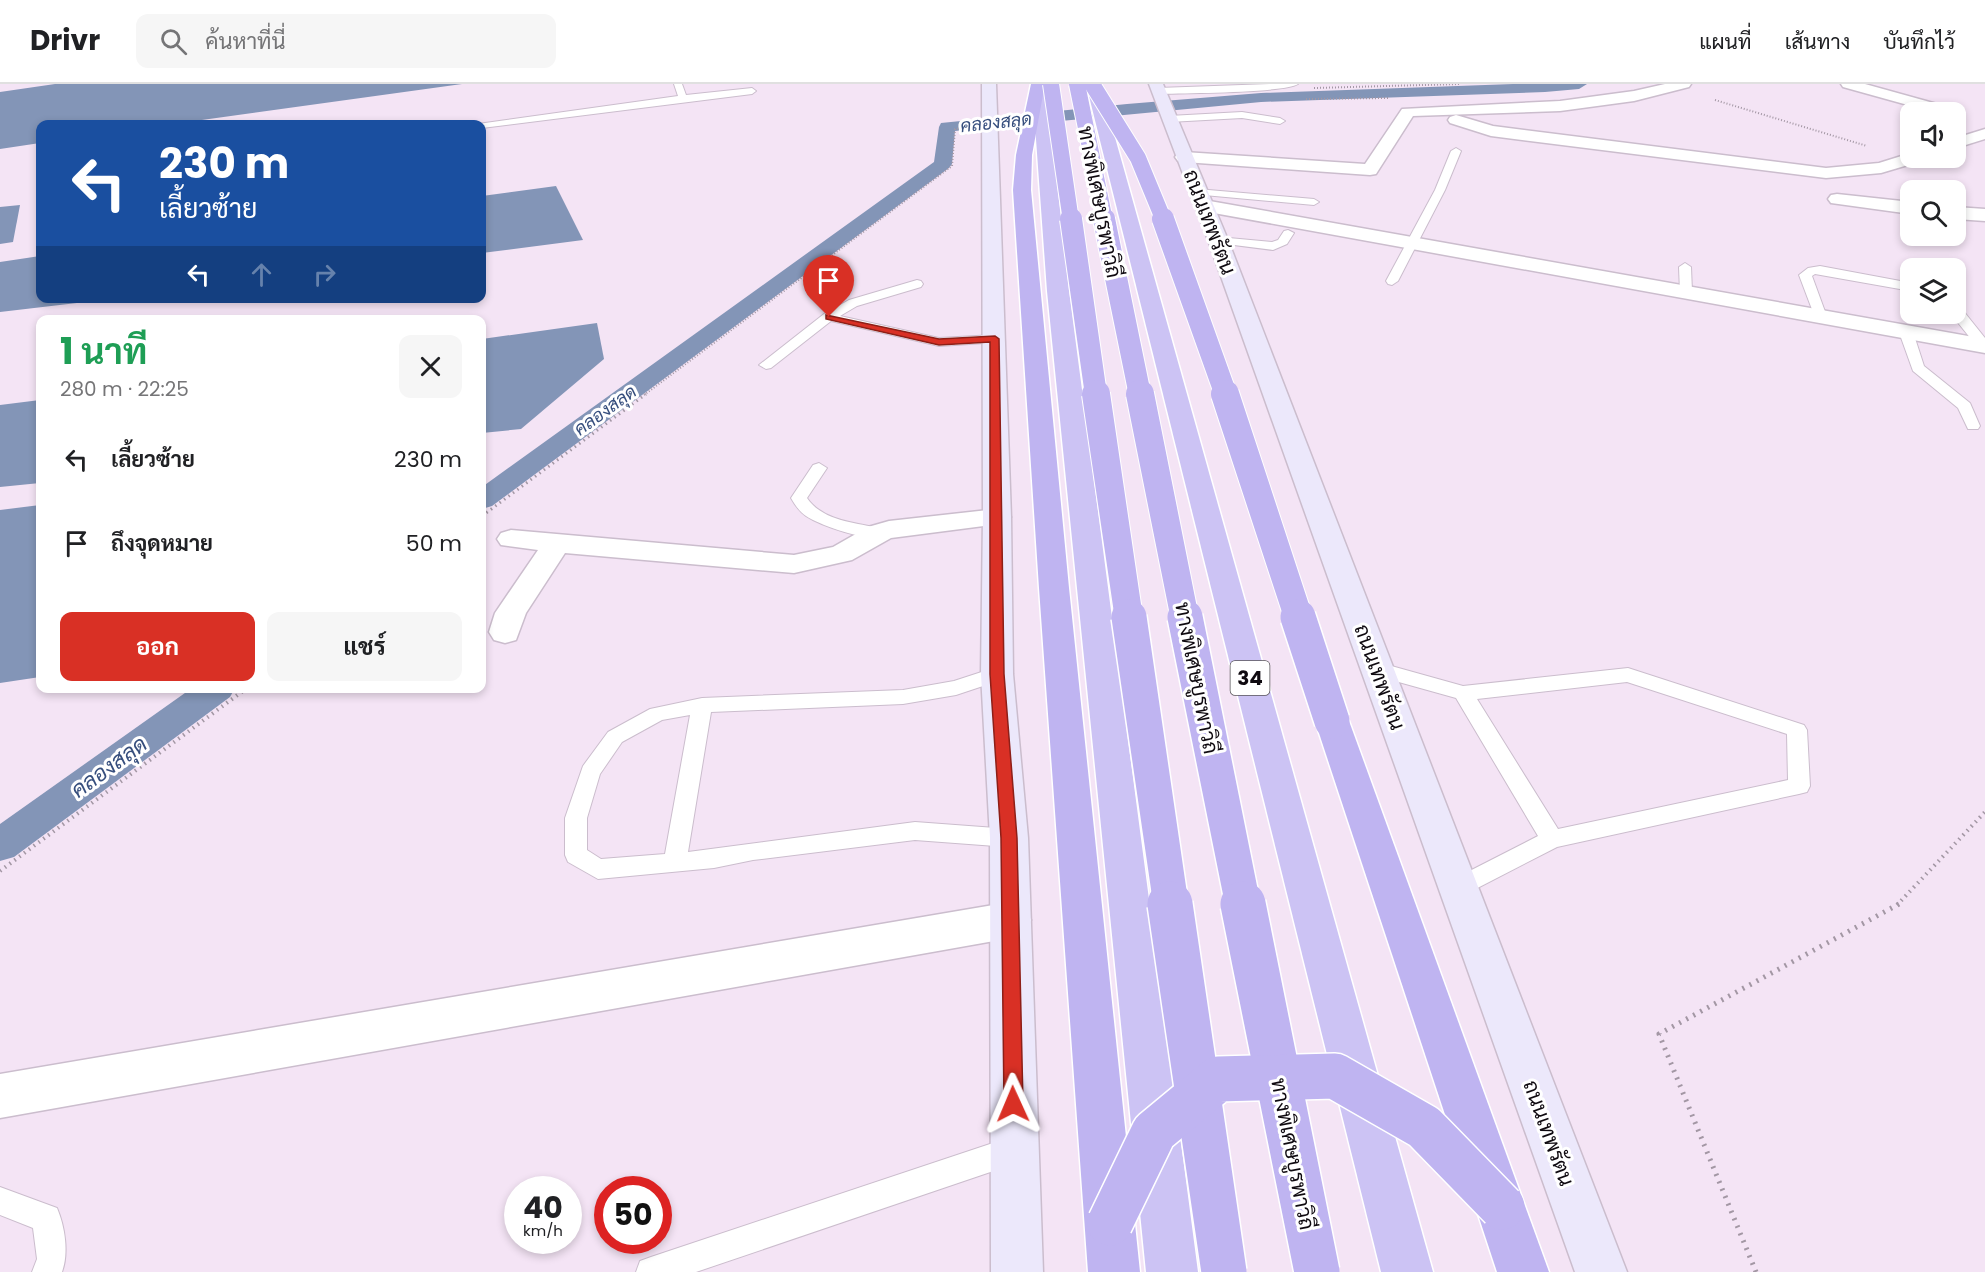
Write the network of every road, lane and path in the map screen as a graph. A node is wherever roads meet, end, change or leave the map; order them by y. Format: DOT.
graph roads {
  1 [pos="678,84"];
  2 [pos="989,84"];
  3 [pos="1038,84"];
  4 [pos="1051,84"];
  5 [pos="1077,84"];
  6 [pos="1092,84"];
  7 [pos="1294,84"];
  8 [pos="1683,84"];
  9 [pos="1848,84"];
  10 [pos="752,91"];
  11 [pos="683,98"];
  12 [pos="1715,100"];
  13 [pos="1162,101"];
  14 [pos="1913,102"];
  15 [pos="1428,112"];
  16 [pos="1280,120"];
  17 [pos="486,124"];
  18 [pos="990,124"];
  19 [pos="1456,151"];
  20 [pos="1900,155"];
  21 [pos="1184,157"];
  22 [pos="1900,161"];
  23 [pos="1201,199"];
  24 [pos="1837,199"];
  25 [pos="1314,202"];
  26 [pos="1900,207"];
  27 [pos="1966,214"];
  28 [pos="1985,215"];
  29 [pos="1288,233"];
  30 [pos="1218,240"];
  31 [pos="1412,243"];
  32 [pos="1685,267"];
  33 [pos="1392,281"];
  34 [pos="917,284"];
  35 [pos="1900,284"];
  36 [pos="1686,292"];
  37 [pos="829,317"];
  38 [pos="1821,317"];
  39 [pos="1966,324"];
  40 [pos="1906,332"];
  41 [pos="995,339"];
  42 [pos="1984,346"];
  43 [pos="766,365"];
  44 [pos="1973,426"];
  45 [pos="819,468"];
  46 [pos="486,513"];
  47 [pos="997,517"];
  48 [pos="878,533"];
  49 [pos="511,539"];
  50 [pos="557,543"];
  51 [pos="505,632"];
  52 [pos="1377,669"];
  53 [pos="997,674"];
  54 [pos="240,693"];
  55 [pos="1463,693"];
  56 [pos="702,705"];
  57 [pos="1985,812"];
  58 [pos="1009,838"];
  59 [pos="1552,839"];
  60 [pos="675,861"];
  61 [pos="0,871"];
  62 [pos="1458,888"];
  63 [pos="1011,920"];
  64 [pos="0,1096"];
  65 [pos="1014,1150"];
  66 [pos="0,1201"];
  67 [pos="1502,1207"];
  68 [pos="1110,1223"];
  69 [pos="47,1272"];
  70 [pos="651,1272"];
  71 [pos="1017,1272"];
  72 [pos="1114,1272"];
  73 [pos="1173,1272"];
  74 [pos="1224,1272"];
  75 [pos="1317,1272"];
  76 [pos="1407,1272"];
  77 [pos="1523,1272"];
  78 [pos="1601,1272"];
  79 [pos="1756,1272"];
  1 -- 11 [label="lane"];
  2 -- 18 [label="main road"];
  3 -- 68 [label="highway"];
  3 -- 73 [label="highway"];
  4 -- 74 [label="highway, ทางพิเศษบูรพาวิถี, bridge"];
  5 -- 75 [label="highway, ทางพิเศษบูรพาวิถี, bridge"];
  6 -- 67 [label="highway, bridge"];
  6 -- 76 [label="highway, 34"];
  7 -- 13 [label="lane"];
  8 -- 15 [label="street"];
  9 -- 14 [label="street"];
  10 -- 11 [label="lane"];
  11 -- 17 [label="lane"];
  12 -- 20 [label="path"];
  13 -- 16 [label="lane"];
  13 -- 21 [label="main road, ถนนเทพรัตน"];
  15 -- 21 [label="street"];
  15 -- 22 [label="street"];
  18 -- 41 [label="main road"];
  18 -- 46 [label="path"];
  19 -- 31 [label="lane"];
  21 -- 23 [label="main road, ถนนเทพรัตน"];
  23 -- 25 [label="lane"];
  23 -- 30 [label="main road, ถนนเทพรัตน"];
  23 -- 31 [label="street"];
  24 -- 26 [label="street"];
  27 -- 28 [label="street"];
  29 -- 30 [label="lane"];
  30 -- 52 [label="main road, ถนนเทพรัตน"];
  31 -- 33 [label="lane"];
  31 -- 36 [label="street"];
  32 -- 36 [label="lane"];
  34 -- 37 [label="lane"];
  35 -- 38 [label="lane"];
  36 -- 38 [label="street"];
  37 -- 41 [label="lane"];
  37 -- 43 [label="lane"];
  38 -- 40 [label="street"];
  39 -- 42 [label="lane"];
  40 -- 42 [label="street"];
  40 -- 44 [label="lane"];
  41 -- 47 [label="main road"];
  45 -- 48 [label="lane"];
  47 -- 48 [label="street"];
  47 -- 53 [label="main road"];
  48 -- 50 [label="street"];
  49 -- 50 [label="street"];
  50 -- 51 [label="street"];
  52 -- 55 [label="lane"];
  52 -- 62 [label="main road, ถนนเทพรัตน"];
  53 -- 56 [label="lane"];
  53 -- 58 [label="main road"];
  54 -- 61 [label="path"];
  55 -- 59 [label="lane"];
  55 -- 59 [label="lane"];
  56 -- 60 [label="lane"];
  56 -- 60 [label="lane"];
  57 -- 79 [label="path"];
  58 -- 60 [label="lane"];
  58 -- 63 [label="main road"];
  59 -- 62 [label="lane"];
  62 -- 78 [label="main road, ถนนเทพรัตน"];
  63 -- 64 [label="street"];
  63 -- 65 [label="main road"];
  65 -- 70 [label="lane"];
  65 -- 71 [label="main road"];
  66 -- 69 [label="lane"];
  67 -- 68 [label="highway, bridge"];
  67 -- 77 [label="highway"];
  68 -- 72 [label="highway"];
}
